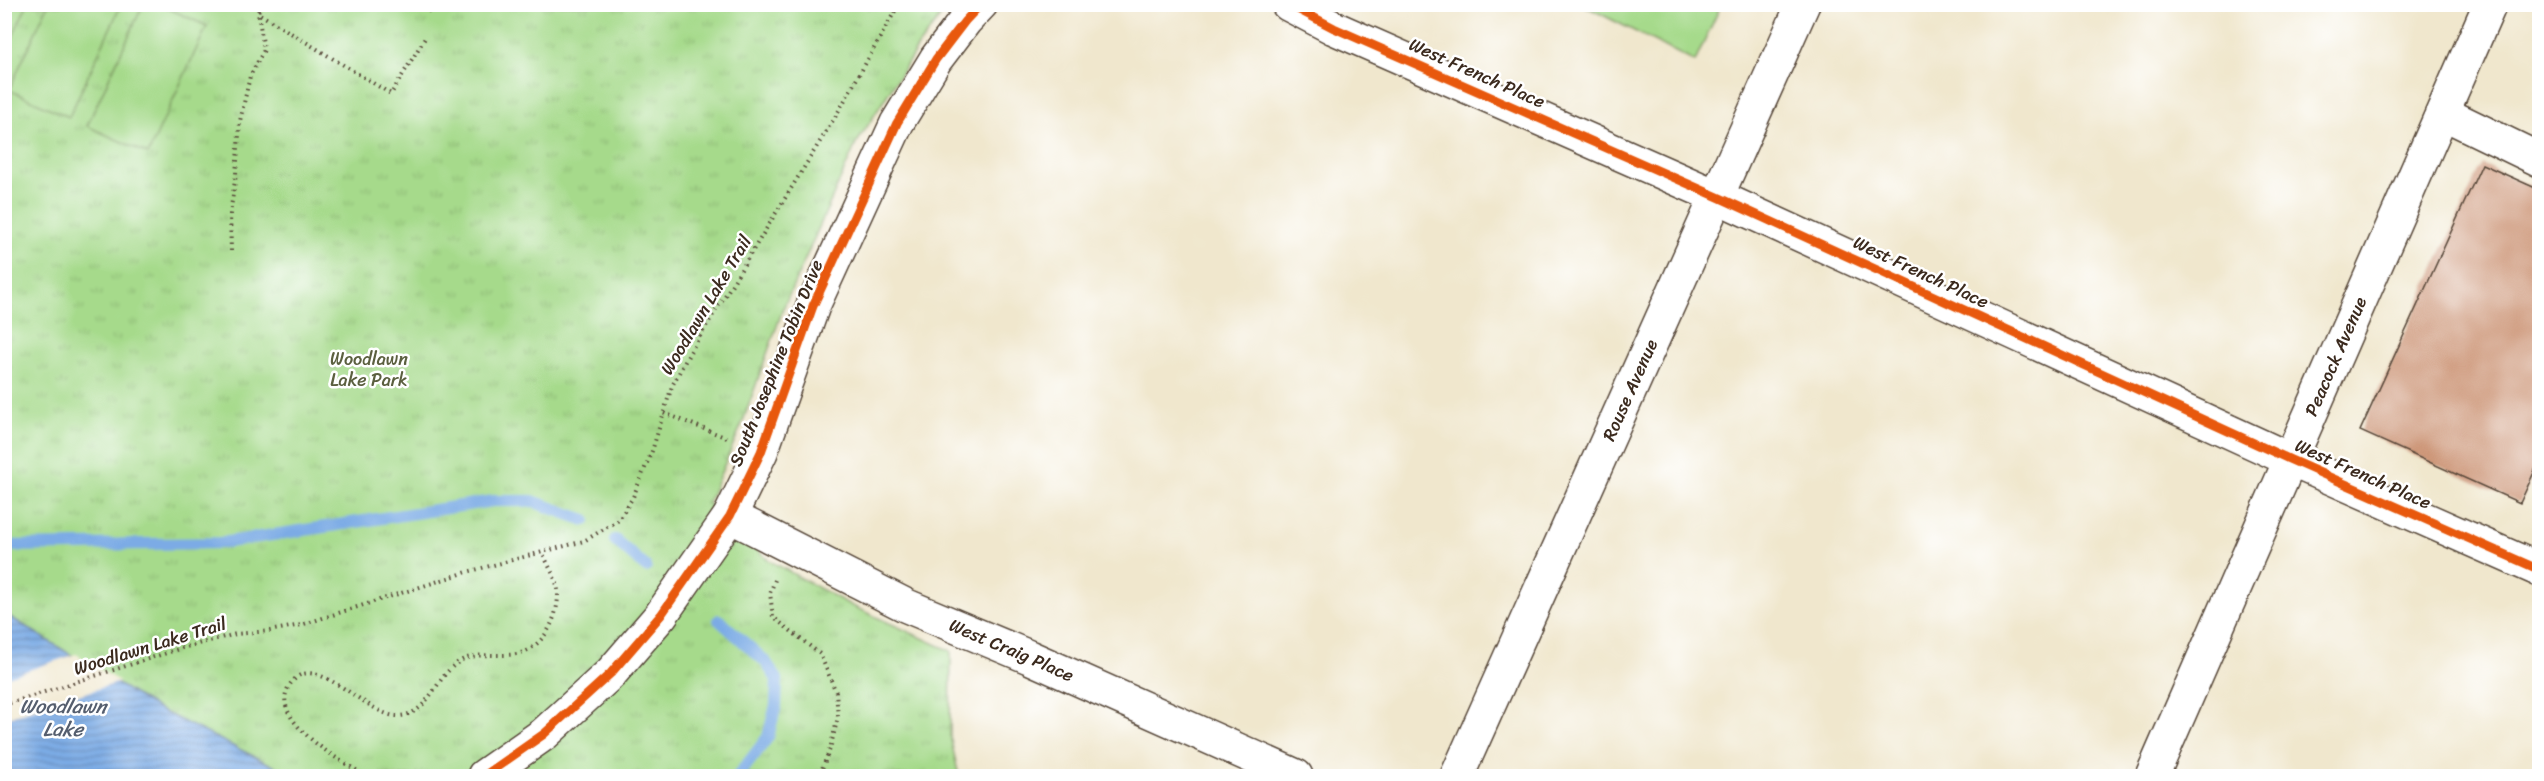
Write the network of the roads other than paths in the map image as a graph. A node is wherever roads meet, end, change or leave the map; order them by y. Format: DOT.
graph roads {
  1 [pos="981,4"];
  2 [pos="1288,4"];
  3 [pos="1803,4"];
  4 [pos="2490,4"];
  5 [pos="2443,113"];
  6 [pos="2540,160"];
  7 [pos="1718,197"];
  8 [pos="2291,460"];
  9 [pos="730,516"];
  10 [pos="2540,570"];
  11 [pos="484,777"];
  12 [pos="1296,777"];
  13 [pos="1456,777"];
  14 [pos="2152,777"];
  1 -- 9 [label="street, South Josephine Tobin Drive"];
  2 -- 7 [label="street, West French Place"];
  3 -- 7 [label="street, Rouse Avenue"];
  4 -- 5 [label="street, Peacock Avenue"];
  5 -- 6 [label="street"];
  5 -- 8 [label="street, Peacock Avenue"];
  7 -- 8 [label="street, West French Place"];
  7 -- 13 [label="street, Rouse Avenue"];
  8 -- 10 [label="street, West French Place"];
  8 -- 14 [label="street, Peacock Avenue"];
  9 -- 11 [label="street, South Josephine Tobin Drive"];
  9 -- 12 [label="street, West Craig Place"];
}
